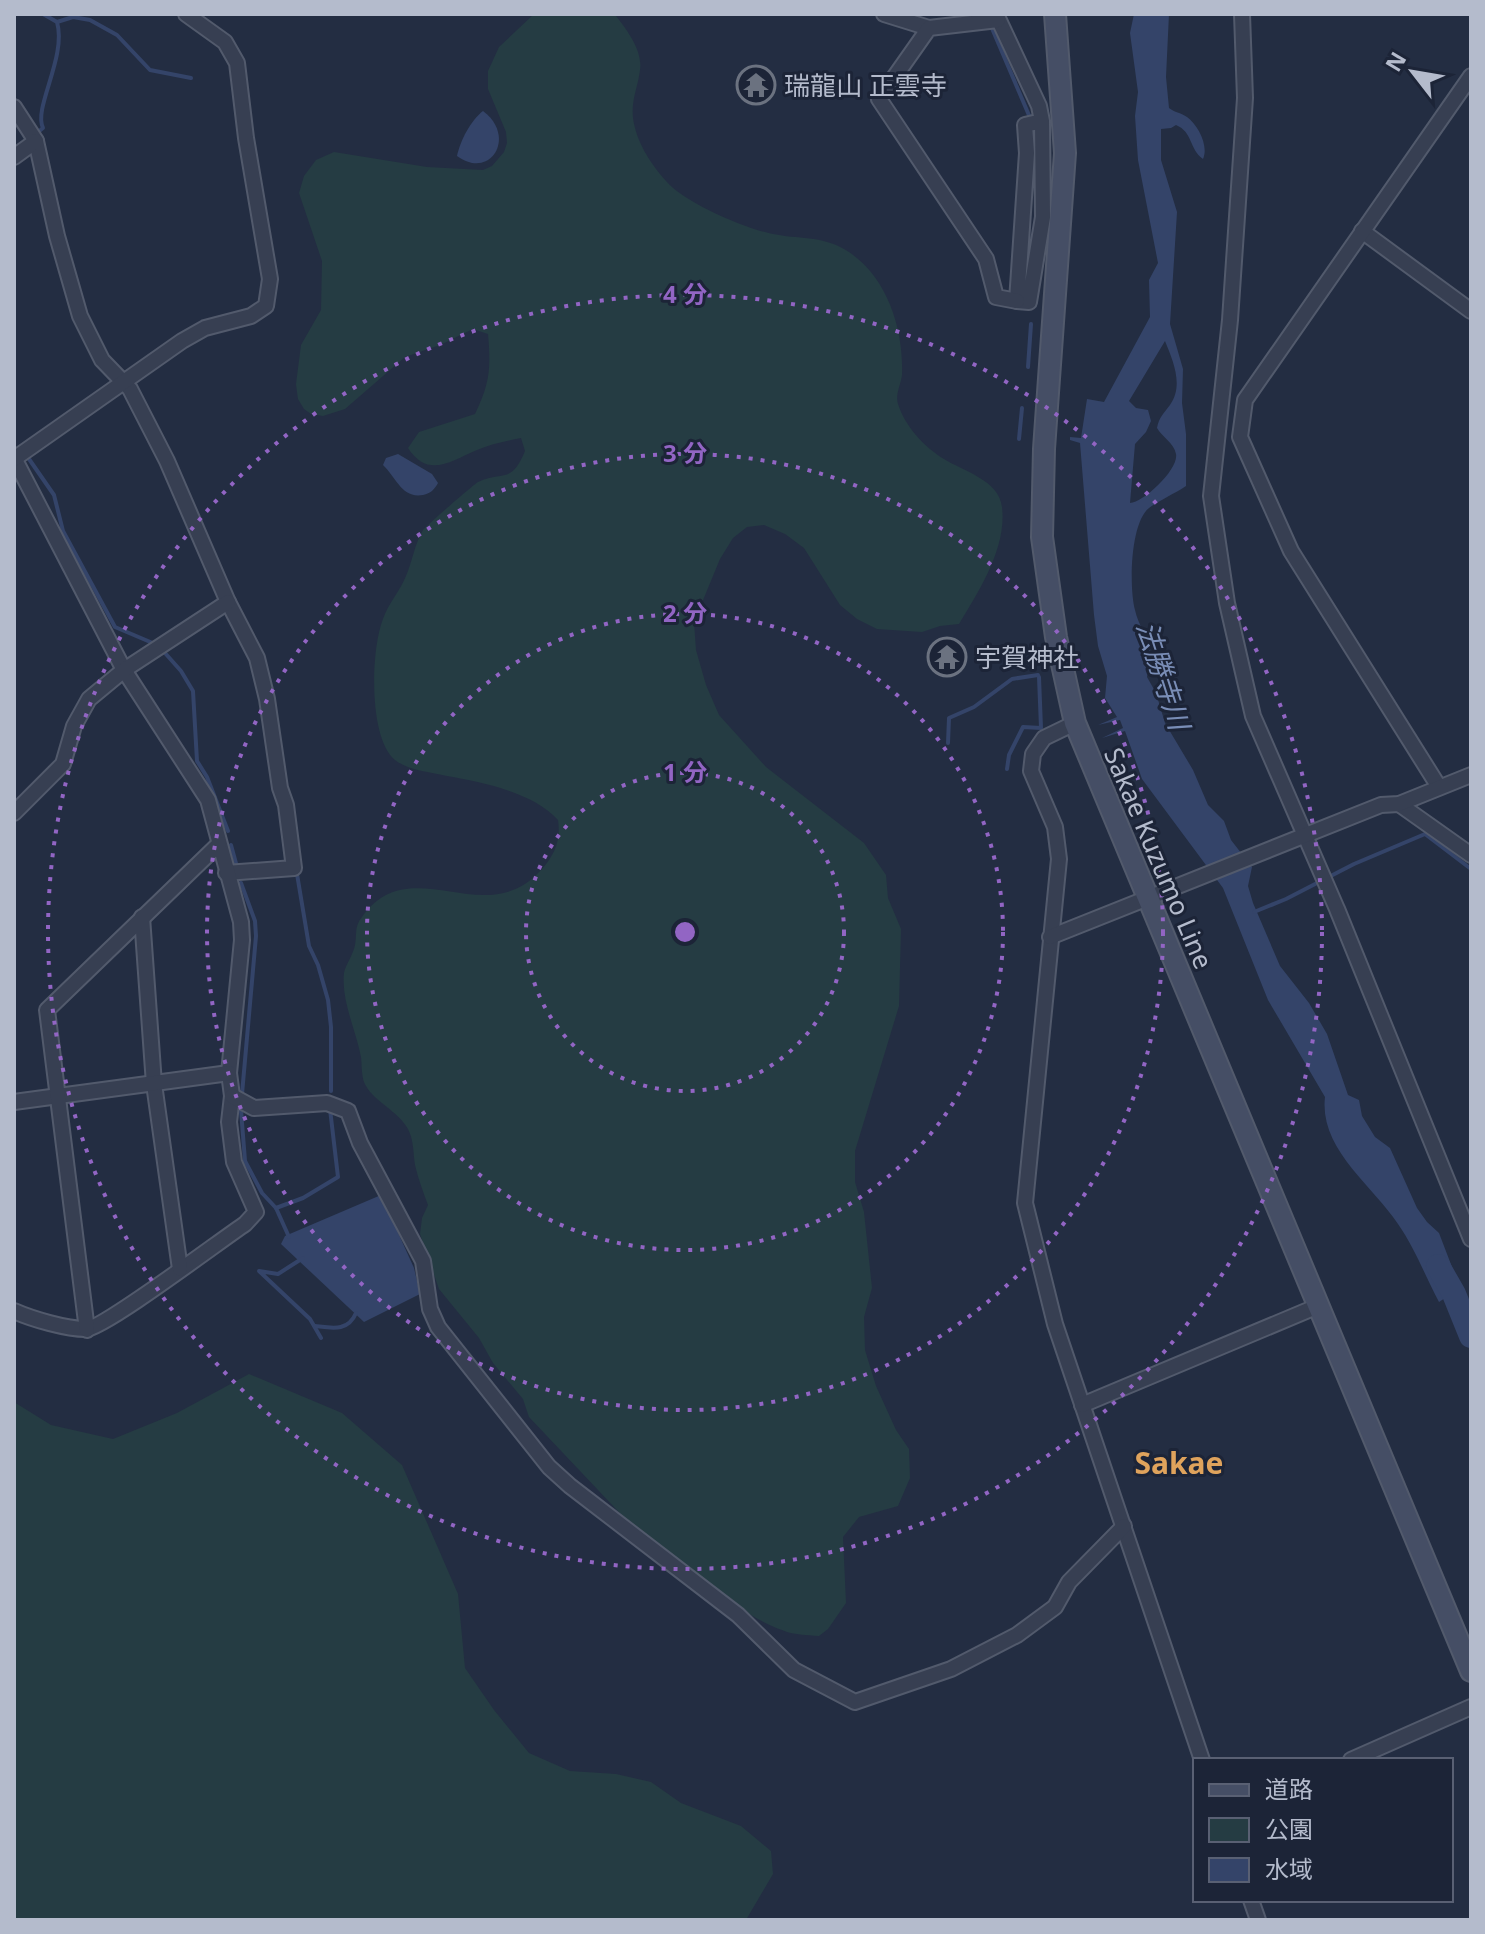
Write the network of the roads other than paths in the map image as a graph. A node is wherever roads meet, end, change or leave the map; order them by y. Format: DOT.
graph roads {
  1 [pos="186,14"];
  2 [pos="884,14"];
  3 [pos="1055,14"];
  4 [pos="1242,14"];
  5 [pos="994,19"];
  6 [pos="929,28"];
  7 [pos="1471,76"];
  8 [pos="14,107"];
  9 [pos="36,141"];
  10 [pos="14,157"];
  11 [pos="1362,231"];
  12 [pos="1471,311"];
  13 [pos="125,381"];
  14 [pos="14,458"];
  15 [pos="228,602"];
  16 [pos="124,670"];
  17 [pos="1075,723"];
  18 [pos="1471,775"];
  19 [pos="1439,787"];
  20 [pos="1399,804"];
  21 [pos="14,813"];
  22 [pos="1300,839"];
  23 [pos="219,844"];
  24 [pos="1471,855"];
  25 [pos="226,873"];
  26 [pos="1148,899"];
  27 [pos="142,917"];
  28 [pos="1050,937"];
  29 [pos="229,1073"];
  30 [pos="154,1084"];
  31 [pos="56,1096"];
  32 [pos="232,1096"];
  33 [pos="14,1102"];
  34 [pos="1471,1239"];
  35 [pos="180,1269"];
  36 [pos="1318,1306"];
  37 [pos="14,1311"];
  38 [pos="87,1330"];
  39 [pos="1082,1405"];
  40 [pos="1124,1526"];
  41 [pos="1471,1671"];
  42 [pos="1471,1707"];
  43 [pos="1201,1758"];
  44 [pos="1356,1758"];
  1 -- 13 [label="street"];
  2 -- 6 [label="street"];
  3 -- 17 [label="main road, Sakae Kuzumo Line"];
  4 -- 22 [label="street"];
  5 -- 6 [label="street"];
  5 -- 6 [label="street"];
  7 -- 11 [label="street"];
  8 -- 9 [label="street"];
  9 -- 10 [label="street"];
  9 -- 13 [label="street"];
  11 -- 12 [label="street"];
  11 -- 19 [label="street"];
  13 -- 14 [label="street"];
  13 -- 15 [label="street"];
  14 -- 16 [label="street"];
  15 -- 16 [label="street"];
  15 -- 25 [label="street"];
  16 -- 21 [label="street"];
  16 -- 23 [label="street"];
  17 -- 26 [label="main road, Sakae Kuzumo Line"];
  17 -- 28 [label="street"];
  18 -- 19 [label="street"];
  19 -- 20 [label="street"];
  20 -- 22 [label="street"];
  20 -- 24 [label="street"];
  22 -- 26 [label="street"];
  22 -- 34 [label="street"];
  23 -- 25 [label="street"];
  23 -- 27 [label="street"];
  25 -- 29 [label="street"];
  26 -- 28 [label="street"];
  26 -- 36 [label="main road, Sakae Kuzumo Line"];
  27 -- 30 [label="street"];
  27 -- 31 [label="street"];
  28 -- 39 [label="street"];
  29 -- 30 [label="street"];
  29 -- 32 [label="street"];
  30 -- 31 [label="street"];
  30 -- 35 [label="street"];
  31 -- 33 [label="street"];
  31 -- 38 [label="street"];
  32 -- 35 [label="street"];
  32 -- 40 [label="street"];
  35 -- 38 [label="street"];
  36 -- 39 [label="street"];
  36 -- 41 [label="main road, Sakae Kuzumo Line"];
  37 -- 38 [label="street"];
  39 -- 40 [label="street"];
  40 -- 43 [label="street"];
  42 -- 44 [label="street"];
}
